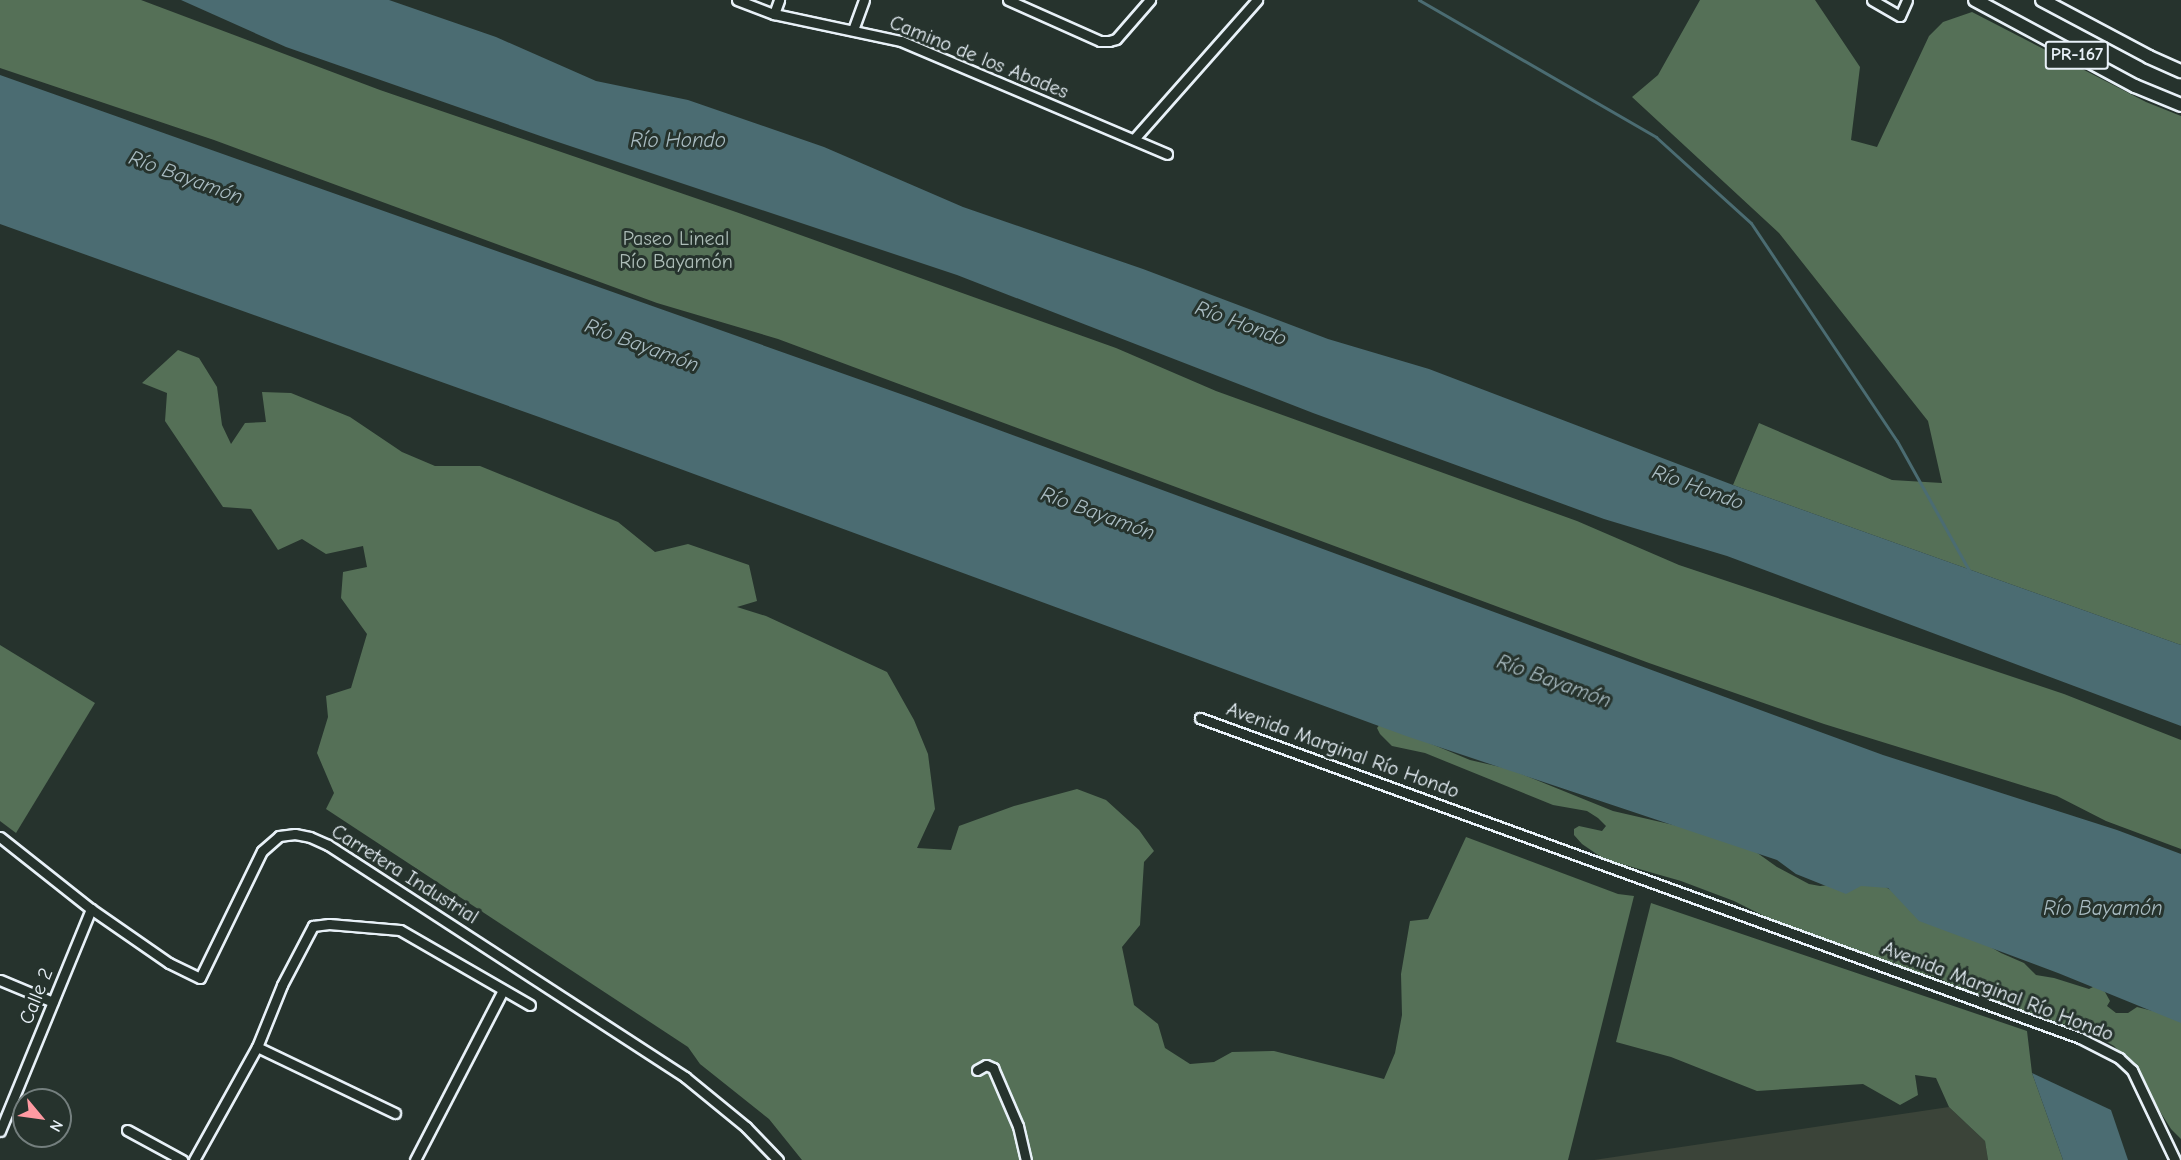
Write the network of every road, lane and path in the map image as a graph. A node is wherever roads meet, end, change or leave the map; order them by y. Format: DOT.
graph roads {
  1 [pos="737,0"];
  2 [pos="779,0"];
  3 [pos="864,0"];
  4 [pos="1008,0"];
  5 [pos="1150,0"];
  6 [pos="1257,0"];
  7 [pos="1872,0"];
  8 [pos="1907,0"];
  9 [pos="1975,0"];
  10 [pos="2042,0"];
  11 [pos="774,14"];
  12 [pos="853,30"];
  13 [pos="2181,71"];
  14 [pos="2181,105"];
  15 [pos="1134,139"];
  16 [pos="1167,154"];
  17 [pos="1200,718"];
  18 [pos="0,837"];
  19 [pos="92,909"];
  20 [pos="0,980"];
  21 [pos="502,990"];
  22 [pos="53,1002"];
  23 [pos="530,1005"];
  24 [pos="257,1047"];
  25 [pos="977,1070"];
  26 [pos="394,1113"];
  27 [pos="127,1130"];
  28 [pos="0,1131"];
  29 [pos="182,1160"];
  30 [pos="194,1160"];
  31 [pos="415,1160"];
  32 [pos="778,1160"];
  33 [pos="1026,1160"];
  34 [pos="2175,1160"];
  1 -- 11 [label="street, Camino de los Abades"];
  2 -- 11 [label="street"];
  3 -- 12 [label="street"];
  4 -- 5 [label="street"];
  6 -- 15 [label="street"];
  7 -- 8 [label="street"];
  9 -- 14 [label="main road, PR-167"];
  10 -- 13 [label="main road, PR-167"];
  11 -- 12 [label="street, Camino de los Abades"];
  12 -- 15 [label="street, Camino de los Abades"];
  15 -- 16 [label="street, Camino de los Abades"];
  17 -- 34 [label="street, Avenida Marginal Río Hondo"];
  18 -- 19 [label="street, Carretera Industrial"];
  19 -- 22 [label="street, Calle 2"];
  19 -- 32 [label="street, Carretera Industrial"];
  20 -- 22 [label="street"];
  21 -- 23 [label="street"];
  21 -- 24 [label="street"];
  21 -- 31 [label="street"];
  22 -- 28 [label="street, Calle 2"];
  24 -- 26 [label="street"];
  24 -- 30 [label="street"];
  25 -- 33 [label="street"];
  27 -- 29 [label="street"];
}
